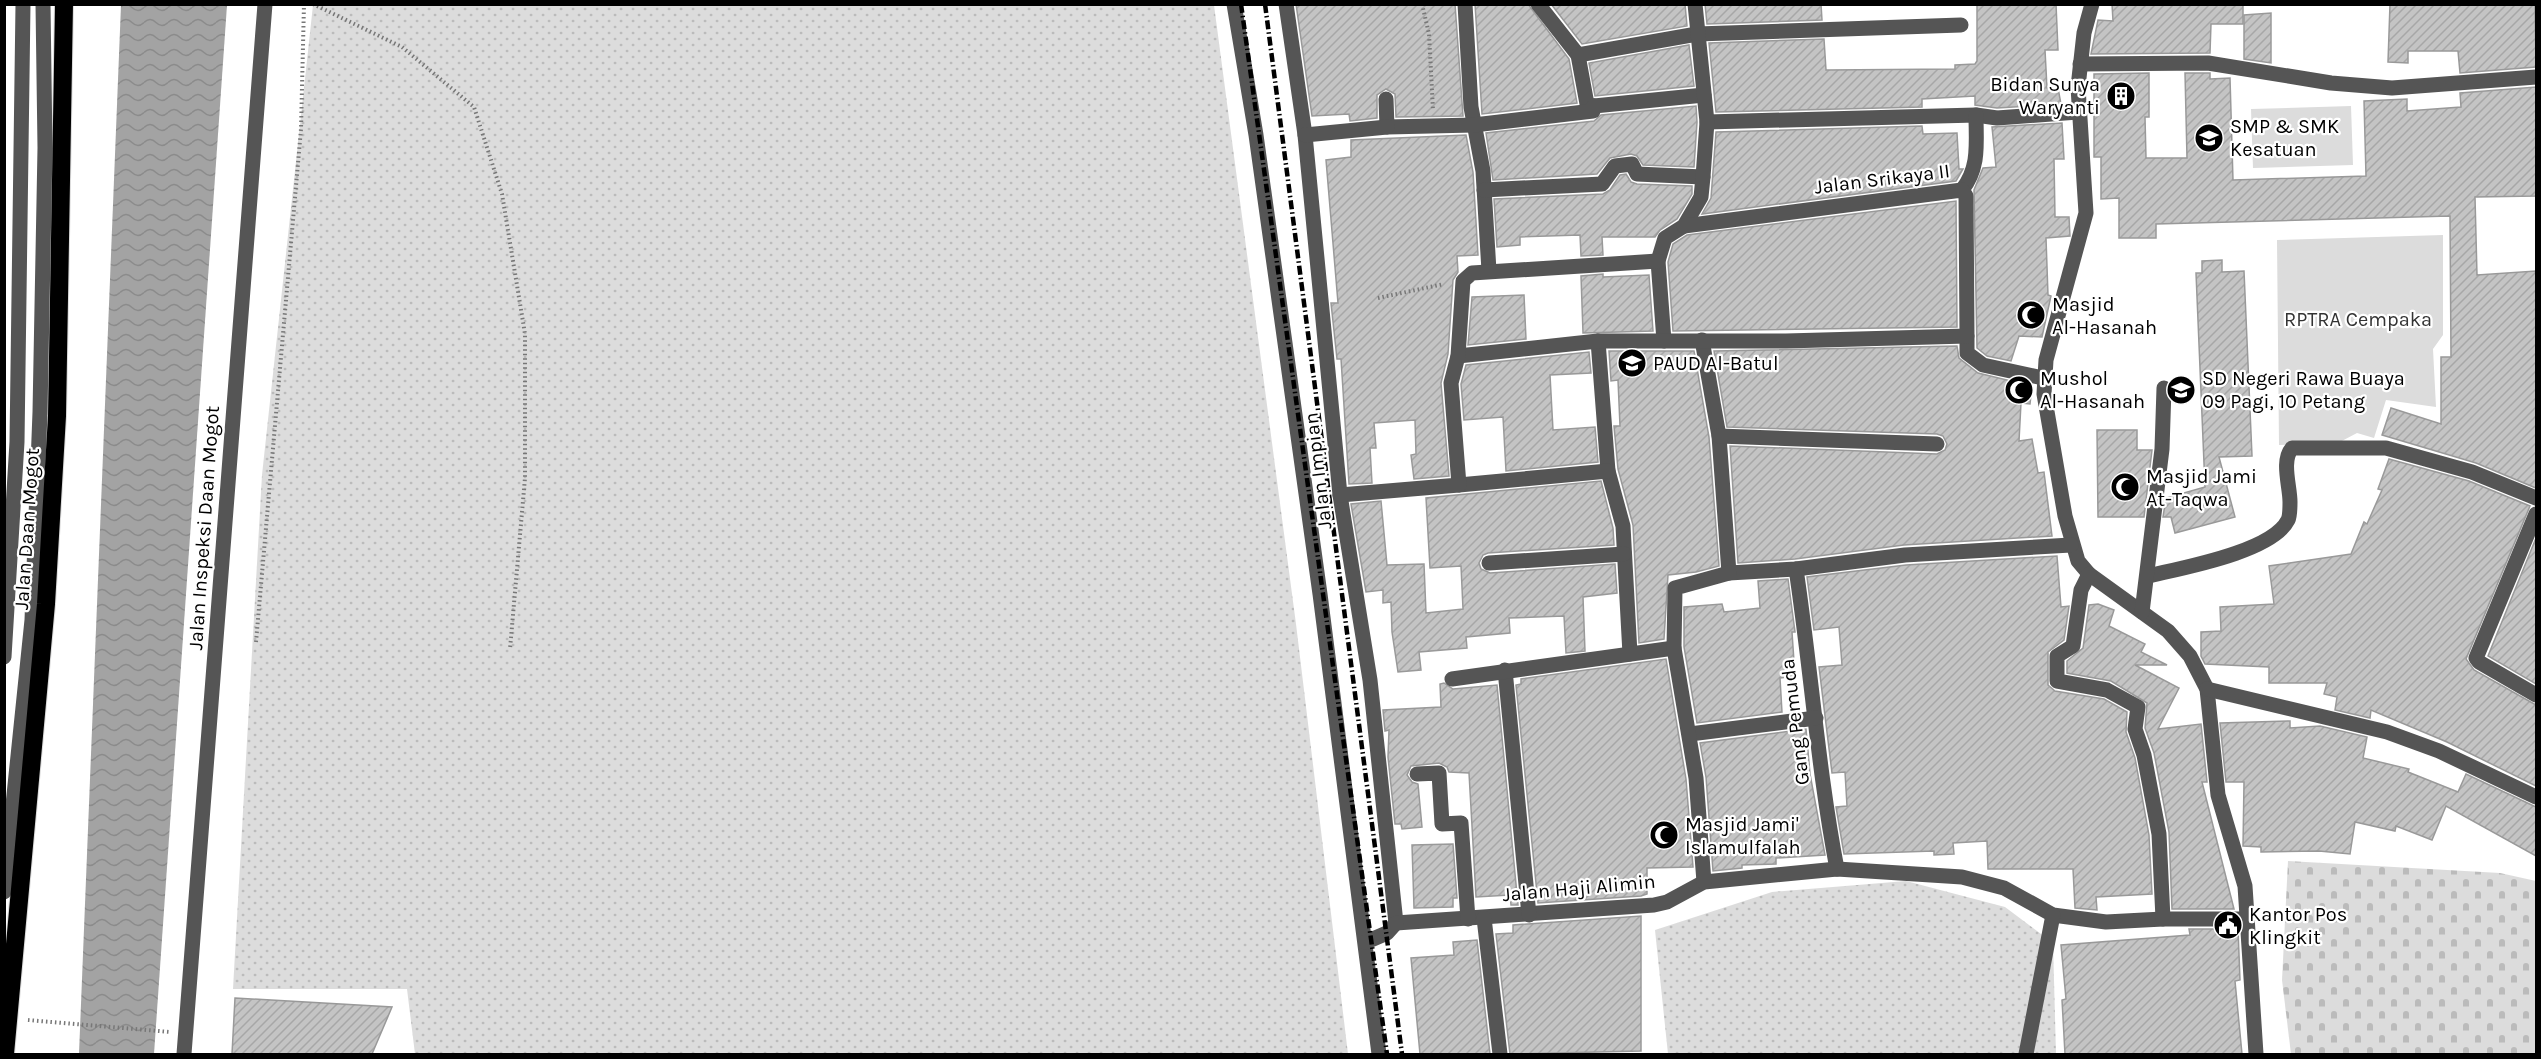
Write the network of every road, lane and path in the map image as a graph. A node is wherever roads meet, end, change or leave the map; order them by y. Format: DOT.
graph roads {
  1 [pos="23,4"];
  2 [pos="44,4"];
  3 [pos="64,4"];
  4 [pos="265,4"];
  5 [pos="304,4"];
  6 [pos="313,4"];
  7 [pos="1234,4"];
  8 [pos="1286,4"];
  9 [pos="1422,4"];
  10 [pos="1465,4"];
  11 [pos="1538,4"];
  12 [pos="1695,4"];
  13 [pos="2092,4"];
  14 [pos="1961,25"];
  15 [pos="1697,34"];
  16 [pos="1578,55"];
  17 [pos="2080,64"];
  18 [pos="2536,77"];
  19 [pos="1704,95"];
  20 [pos="1386,99"];
  21 [pos="1594,106"];
  22 [pos="2078,112"];
  23 [pos="1976,115"];
  24 [pos="1707,122"];
  25 [pos="1474,125"];
  26 [pos="1433,126"];
  27 [pos="1387,127"];
  28 [pos="1305,135"];
  29 [pos="1703,177"];
  30 [pos="1484,190"];
  31 [pos="1962,190"];
  32 [pos="1683,226"];
  33 [pos="1658,261"];
  34 [pos="1488,271"];
  35 [pos="1463,281"];
  36 [pos="1378,298"];
  37 [pos="1967,336"];
  38 [pos="1702,340"];
  39 [pos="1664,341"];
  40 [pos="1598,342"];
  41 [pos="1458,356"];
  42 [pos="2043,378"];
  43 [pos="2164,388"];
  44 [pos="1719,436"];
  45 [pos="1937,444"];
  46 [pos="1608,471"];
  47 [pos="1459,485"];
  48 [pos="1340,495"];
  49 [pos="2536,498"];
  50 [pos="2536,514"];
  51 [pos="2071,545"];
  52 [pos="1624,554"];
  53 [pos="1490,563"];
  54 [pos="1796,569"];
  55 [pos="1729,573"];
  56 [pos="2089,574"];
  57 [pos="2148,576"];
  58 [pos="2142,612"];
  59 [pos="256,642"];
  60 [pos="1674,648"];
  61 [pos="510,649"];
  62 [pos="1630,654"];
  63 [pos="4,657"];
  64 [pos="1505,670"];
  65 [pos="1452,679"];
  66 [pos="2207,689"];
  67 [pos="2536,695"];
  68 [pos="1816,718"];
  69 [pos="1690,734"];
  70 [pos="1417,774"];
  71 [pos="2536,797"];
  72 [pos="1837,869"];
  73 [pos="1704,882"];
  74 [pos="4,892"];
  75 [pos="1528,915"];
  76 [pos="2053,915"];
  77 [pos="1476,919"];
  78 [pos="2163,919"];
  79 [pos="2248,920"];
  80 [pos="1400,923"];
  81 [pos="1366,942"];
  82 [pos="23,1019"];
  83 [pos="161,1031"];
  84 [pos="4,1054"];
  85 [pos="184,1054"];
  86 [pos="1379,1054"];
  87 [pos="1500,1054"];
  88 [pos="2026,1054"];
  89 [pos="2256,1054"];
  1 -- 63 [label="street"];
  2 -- 74 [label="street"];
  3 -- 84 [label="highway, Jalan Daan Mogot"];
  4 -- 85 [label="street, Jalan Inspeksi Daan Mogot"];
  5 -- 59 [label="path"];
  6 -- 61 [label="path"];
  7 -- 81 [label="street"];
  8 -- 28 [label="street, Jalan Impian"];
  9 -- 26 [label="path"];
  10 -- 25 [label="street"];
  11 -- 16 [label="street"];
  12 -- 15 [label="street"];
  13 -- 17 [label="street"];
  14 -- 15 [label="street"];
  15 -- 16 [label="street"];
  15 -- 19 [label="street"];
  16 -- 21 [label="street"];
  17 -- 18 [label="street"];
  17 -- 22 [label="street"];
  19 -- 21 [label="street"];
  19 -- 24 [label="street"];
  20 -- 27 [label="street"];
  21 -- 25 [label="street"];
  22 -- 23 [label="street"];
  22 -- 42 [label="street"];
  23 -- 24 [label="street"];
  23 -- 31 [label="street"];
  24 -- 29 [label="street"];
  25 -- 26 [label="street"];
  25 -- 30 [label="street"];
  26 -- 27 [label="street"];
  27 -- 28 [label="street"];
  28 -- 48 [label="street, Jalan Impian"];
  29 -- 30 [label="street"];
  29 -- 32 [label="street"];
  30 -- 34 [label="street"];
  31 -- 32 [label="street, Jalan Srikaya II"];
  31 -- 37 [label="street, Jalan Srikaya II"];
  32 -- 33 [label="street"];
  33 -- 34 [label="street"];
  33 -- 39 [label="street"];
  34 -- 35 [label="street"];
  35 -- 36 [label="path"];
  35 -- 41 [label="street"];
  37 -- 38 [label="street"];
  37 -- 42 [label="street"];
  38 -- 39 [label="street"];
  38 -- 44 [label="street"];
  39 -- 40 [label="street"];
  40 -- 41 [label="street"];
  40 -- 46 [label="street"];
  41 -- 47 [label="street"];
  42 -- 51 [label="street"];
  43 -- 57 [label="street"];
  44 -- 45 [label="street"];
  44 -- 55 [label="street"];
  46 -- 47 [label="street"];
  46 -- 52 [label="street"];
  47 -- 48 [label="street"];
  48 -- 80 [label="street, Jalan Impian"];
  49 -- 57 [label="street"];
  50 -- 67 [label="street"];
  51 -- 54 [label="street"];
  51 -- 56 [label="street"];
  52 -- 53 [label="street"];
  52 -- 62 [label="street"];
  54 -- 55 [label="street"];
  54 -- 68 [label="street, Gang Pemuda"];
  55 -- 60 [label="street"];
  56 -- 58 [label="street"];
  56 -- 78 [label="street"];
  57 -- 58 [label="street"];
  58 -- 66 [label="street"];
  60 -- 62 [label="street"];
  60 -- 69 [label="street"];
  62 -- 64 [label="street"];
  64 -- 65 [label="street"];
  64 -- 75 [label="street"];
  66 -- 71 [label="street"];
  66 -- 79 [label="street"];
  68 -- 69 [label="street"];
  68 -- 72 [label="street, Gang Pemuda"];
  69 -- 73 [label="street"];
  70 -- 77 [label="street"];
  72 -- 73 [label="street, Jalan Haji Alimin"];
  72 -- 76 [label="street, Jalan Haji Alimin"];
  73 -- 75 [label="street, Jalan Haji Alimin"];
  75 -- 77 [label="street, Jalan Haji Alimin"];
  76 -- 78 [label="street, Jalan Haji Alimin"];
  76 -- 88 [label="street"];
  77 -- 80 [label="street, Jalan Haji Alimin"];
  77 -- 87 [label="street"];
  78 -- 79 [label="street, Jalan Haji Alimin"];
  79 -- 89 [label="street"];
  80 -- 81 [label="street"];
  81 -- 86 [label="street"];
  82 -- 83 [label="path"];
}
